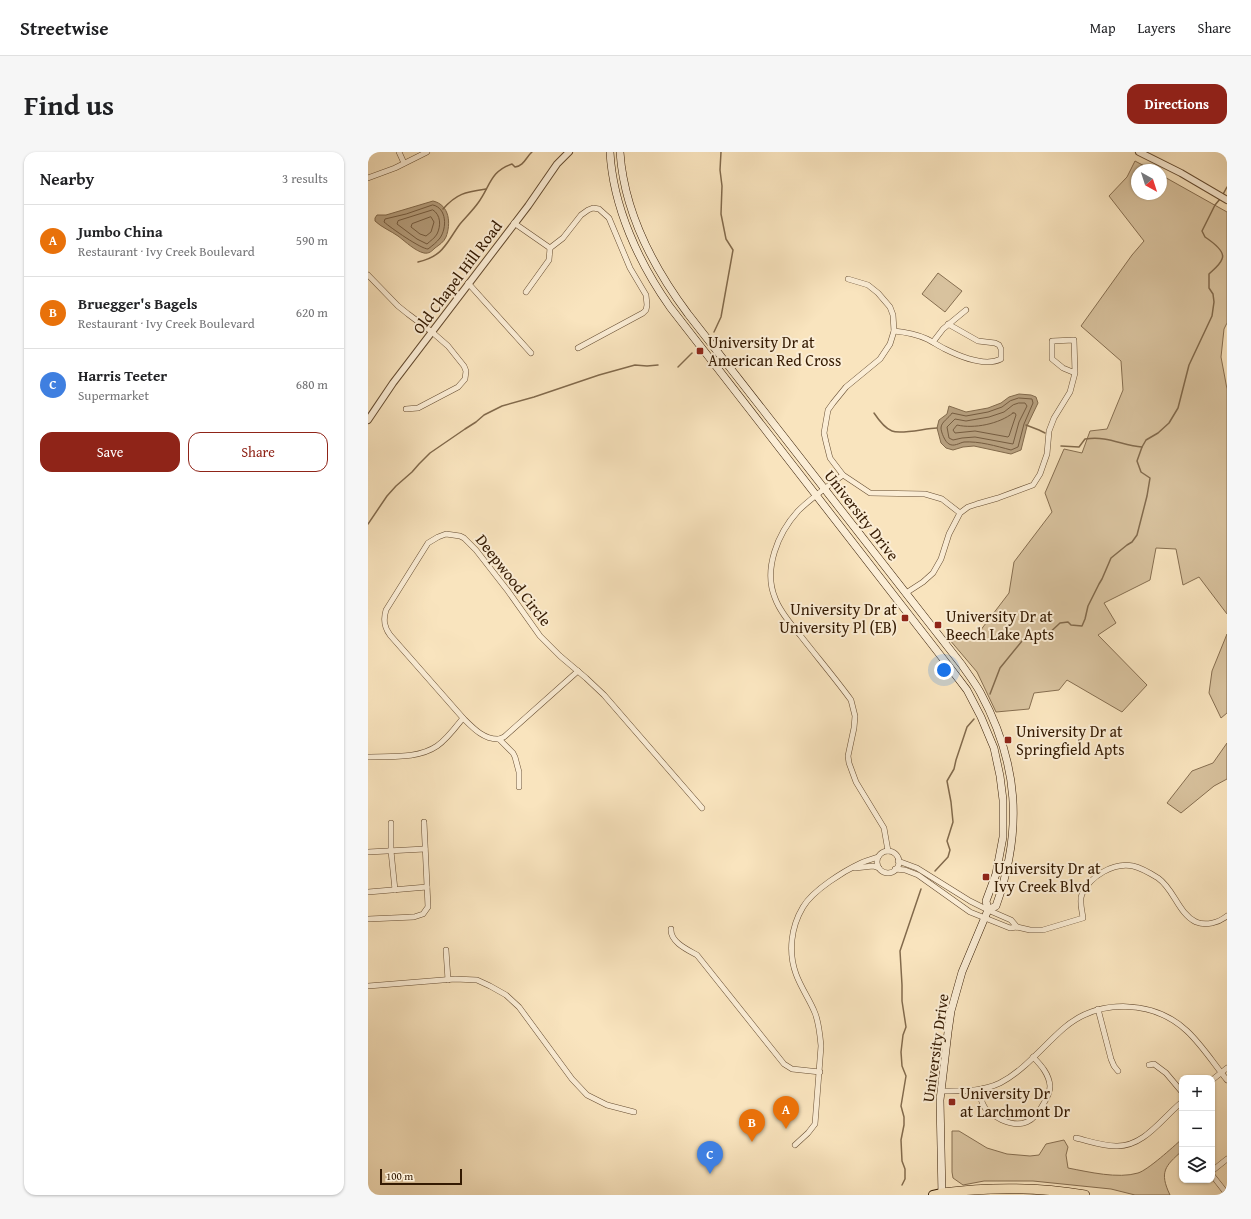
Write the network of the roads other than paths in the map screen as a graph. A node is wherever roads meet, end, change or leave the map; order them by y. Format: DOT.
graph roads {
  1 [pos="400,152"];
  2 [pos="427,152"];
  3 [pos="569,152"];
  4 [pos="610,152"];
  5 [pos="620,152"];
  6 [pos="1139,152"];
  7 [pos="404,163"];
  8 [pos="368,178"];
  9 [pos="1227,200"];
  10 [pos="514,223"];
  11 [pos="550,248"];
  12 [pos="368,275"];
  13 [pos="848,279"];
  14 [pos="468,283"];
  15 [pos="526,292"];
  16 [pos="966,310"];
  17 [pos="948,324"];
  18 [pos="894,331"];
  19 [pos="432,332"];
  20 [pos="933,342"];
  21 [pos="578,348"];
  22 [pos="531,353"];
  23 [pos="1075,373"];
  24 [pos="406,409"];
  25 [pos="368,420"];
  26 [pos="842,475"];
  27 [pos="824,489"];
  28 [pos="816,496"];
  29 [pos="960,513"];
  30 [pos="906,593"];
  31 [pos="578,671"];
  32 [pos="463,718"];
  33 [pos="499,739"];
  34 [pos="368,757"];
  35 [pos="519,787"];
  36 [pos="702,808"];
  37 [pos="424,822"];
  38 [pos="390,823"];
  39 [pos="425,849"];
  40 [pos="391,851"];
  41 [pos="888,851"];
  42 [pos="368,852"];
  43 [pos="878,857"];
  44 [pos="898,860"];
  45 [pos="879,868"];
  46 [pos="850,869"];
  47 [pos="895,869"];
  48 [pos="427,887"];
  49 [pos="395,890"];
  50 [pos="368,892"];
  51 [pos="988,910"];
  52 [pos="1227,916"];
  53 [pos="985,918"];
  54 [pos="368,919"];
  55 [pos="1017,927"];
  56 [pos="671,929"];
  57 [pos="446,950"];
  58 [pos="448,980"];
  59 [pos="368,986"];
  60 [pos="1098,1009"];
  61 [pos="1033,1057"];
  62 [pos="1149,1065"];
  63 [pos="1227,1068"];
  64 [pos="1118,1071"];
  65 [pos="820,1072"];
  66 [pos="1221,1073"];
  67 [pos="1215,1078"];
  68 [pos="1227,1080"];
  69 [pos="1179,1088"];
  70 [pos="979,1090"];
  71 [pos="941,1091"];
  72 [pos="1179,1105"];
  73 [pos="634,1112"];
  74 [pos="1076,1138"];
  75 [pos="795,1145"];
  76 [pos="1227,1159"];
  77 [pos="1215,1169"];
  78 [pos="1215,1179"];
  79 [pos="939,1194"];
  80 [pos="1227,1194"];
  81 [pos="1085,1195"];
  1 -- 7 [label="street"];
  2 -- 7 [label="street"];
  3 -- 10 [label="street, Old Chapel Hill Road"];
  4 -- 28 [label="main road, University Drive"];
  5 -- 27 [label="main road, University Drive"];
  6 -- 9 [label="street"];
  7 -- 8 [label="street"];
  10 -- 11 [label="street"];
  10 -- 14 [label="street, Old Chapel Hill Road"];
  11 -- 15 [label="street"];
  11 -- 21 [label="street"];
  12 -- 19 [label="street"];
  13 -- 18 [label="street"];
  14 -- 19 [label="street, Old Chapel Hill Road"];
  14 -- 22 [label="street"];
  16 -- 17 [label="street"];
  17 -- 20 [label="street"];
  17 -- 20 [label="street"];
  18 -- 20 [label="street"];
  18 -- 26 [label="street"];
  19 -- 24 [label="street"];
  19 -- 25 [label="street, Old Chapel Hill Road"];
  23 -- 23 [label="street"];
  23 -- 29 [label="street"];
  26 -- 27 [label="street"];
  26 -- 29 [label="street"];
  27 -- 28 [label="street"];
  27 -- 30 [label="main road, University Drive"];
  28 -- 41 [label="street"];
  28 -- 51 [label="main road, University Drive"];
  29 -- 30 [label="street"];
  30 -- 51 [label="main road, University Drive"];
  31 -- 32 [label="street, Deepwood Circle"];
  31 -- 33 [label="street"];
  31 -- 36 [label="street, Deepwood Circle"];
  32 -- 33 [label="street, Deepwood Circle"];
  32 -- 34 [label="street"];
  33 -- 35 [label="street, Deepwood Circle"];
  37 -- 39 [label="street"];
  38 -- 40 [label="street"];
  39 -- 40 [label="street"];
  39 -- 48 [label="street"];
  40 -- 42 [label="street"];
  40 -- 49 [label="street"];
  41 -- 43 [label="street"];
  41 -- 44 [label="street"];
  43 -- 45 [label="street"];
  43 -- 46 [label="street"];
  44 -- 47 [label="street"];
  44 -- 51 [label="street"];
  45 -- 46 [label="street"];
  45 -- 47 [label="street"];
  46 -- 65 [label="street"];
  47 -- 53 [label="street"];
  48 -- 49 [label="street"];
  48 -- 54 [label="street"];
  49 -- 50 [label="street"];
  51 -- 53 [label="main road, University Drive"];
  51 -- 55 [label="street"];
  52 -- 55 [label="street"];
  53 -- 55 [label="street"];
  53 -- 71 [label="main road, University Drive"];
  56 -- 65 [label="street"];
  57 -- 58 [label="street"];
  58 -- 59 [label="street"];
  58 -- 73 [label="street"];
  60 -- 61 [label="street"];
  60 -- 64 [label="street"];
  60 -- 66 [label="street"];
  61 -- 70 [label="street"];
  61 -- 70 [label="street"];
  62 -- 69 [label="street"];
  63 -- 66 [label="street"];
  65 -- 75 [label="street"];
  66 -- 67 [label="street"];
  66 -- 68 [label="street"];
  70 -- 71 [label="street"];
  71 -- 79 [label="main road, University Drive"];
  72 -- 74 [label="street"];
  76 -- 77 [label="street"];
  78 -- 80 [label="street"];
  79 -- 81 [label="highway"];
}
